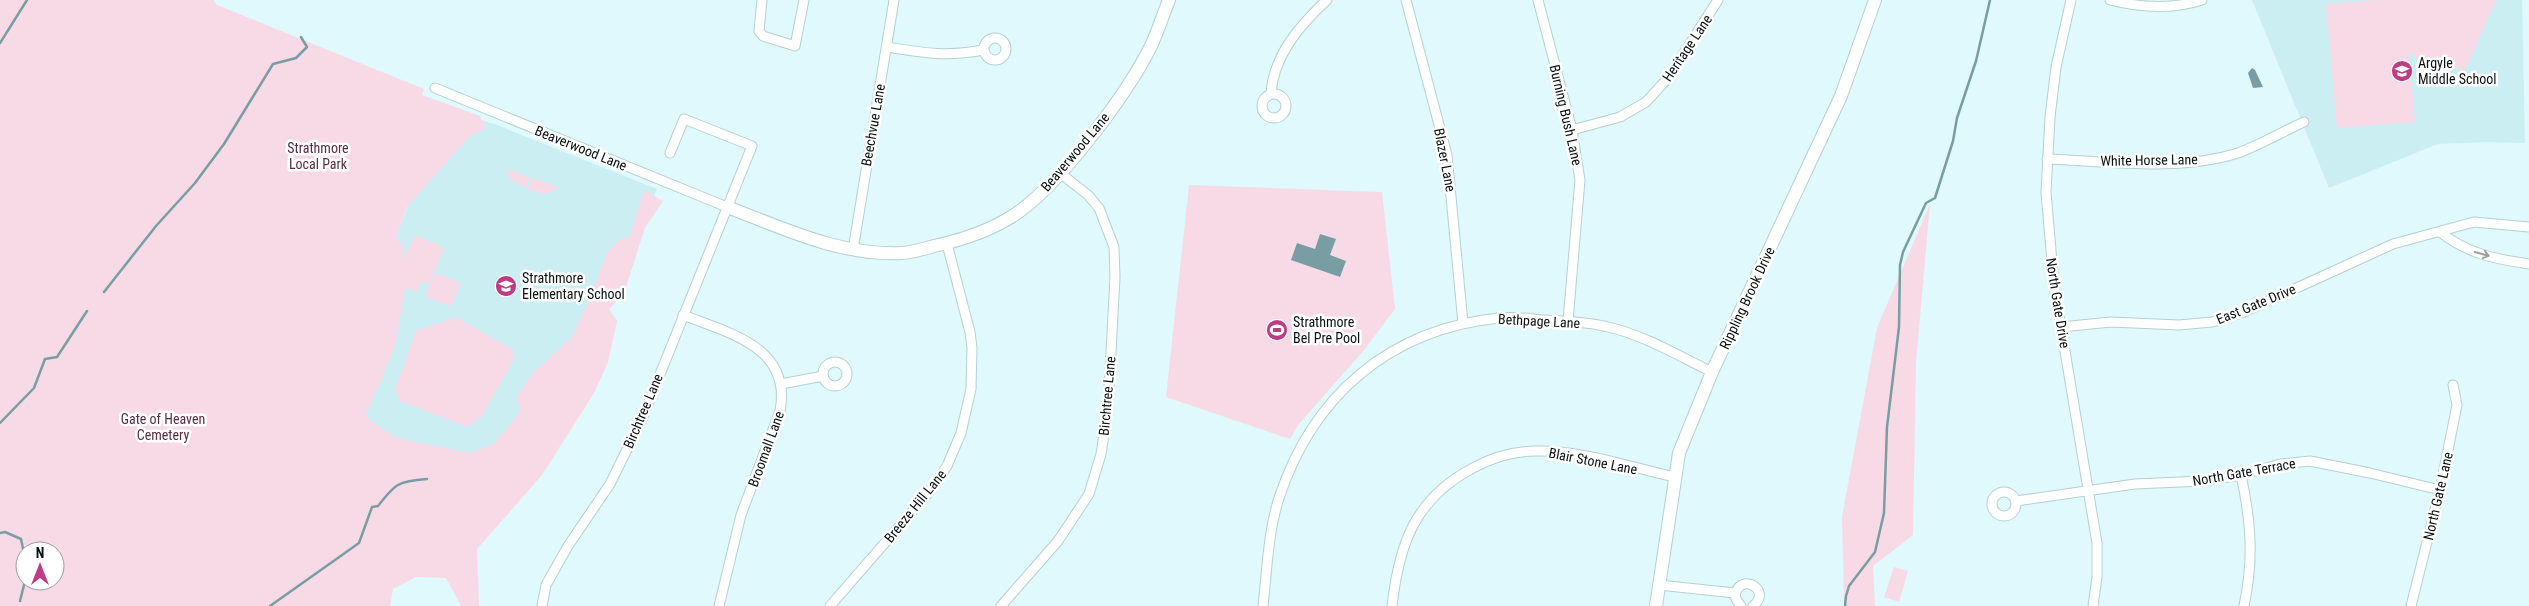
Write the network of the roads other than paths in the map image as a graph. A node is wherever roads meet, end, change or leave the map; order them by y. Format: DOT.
graph roads {
  1 [pos="762,0"];
  2 [pos="804,0"];
  3 [pos="894,0"];
  4 [pos="1169,0"];
  5 [pos="1327,0"];
  6 [pos="1406,0"];
  7 [pos="1538,0"];
  8 [pos="1718,0"];
  9 [pos="1875,0"];
  10 [pos="2071,0"];
  11 [pos="2110,0"];
  12 [pos="2202,0"];
  13 [pos="886,47"];
  14 [pos="983,50"];
  15 [pos="435,88"];
  16 [pos="1271,94"];
  17 [pos="2304,122"];
  18 [pos="1572,130"];
  19 [pos="670,153"];
  20 [pos="2047,159"];
  21 [pos="1060,173"];
  22 [pos="727,207"];
  23 [pos="2529,227"];
  24 [pos="2440,232"];
  25 [pos="947,244"];
  26 [pos="853,250"];
  27 [pos="2529,264"];
  28 [pos="682,315"];
  29 [pos="1568,321"];
  30 [pos="1463,323"];
  31 [pos="2061,327"];
  32 [pos="1712,372"];
  33 [pos="823,376"];
  34 [pos="781,384"];
  35 [pos="2453,385"];
  36 [pos="2241,474"];
  37 [pos="1674,477"];
  38 [pos="2090,489"];
  39 [pos="2440,490"];
  40 [pos="2016,501"];
  41 [pos="1659,585"];
  42 [pos="1735,594"];
  43 [pos="542,606"];
  44 [pos="719,606"];
  45 [pos="830,606"];
  46 [pos="1001,606"];
  47 [pos="1263,606"];
  48 [pos="1392,606"];
  49 [pos="1656,606"];
  50 [pos="1741,606"];
  51 [pos="1753,606"];
  52 [pos="2093,606"];
  53 [pos="2244,606"];
  54 [pos="2411,606"];
  1 -- 2 [label="street"];
  3 -- 13 [label="street, Beechvue Lane"];
  4 -- 21 [label="street, Beaverwood Lane"];
  5 -- 16 [label="street"];
  6 -- 30 [label="street, Blazer Lane"];
  7 -- 18 [label="street, Burning Bush Lane"];
  8 -- 18 [label="street, Heritage Lane"];
  9 -- 32 [label="street, Rippling Brook Drive"];
  10 -- 20 [label="street, North Gate Drive"];
  11 -- 12 [label="street"];
  13 -- 14 [label="street"];
  13 -- 26 [label="street, Beechvue Lane"];
  15 -- 22 [label="street, Beaverwood Lane"];
  17 -- 20 [label="street, White Horse Lane"];
  18 -- 29 [label="street, Burning Bush Lane"];
  19 -- 22 [label="street"];
  20 -- 31 [label="street, North Gate Drive"];
  21 -- 25 [label="street, Beaverwood Lane"];
  21 -- 46 [label="street, Birchtree Lane"];
  22 -- 26 [label="street, Beaverwood Lane"];
  22 -- 28 [label="street, Birchtree Lane"];
  23 -- 24 [label="street, East Gate Drive"];
  24 -- 27 [label="street, one-way"];
  24 -- 31 [label="street, East Gate Drive"];
  25 -- 26 [label="street, Beaverwood Lane"];
  25 -- 45 [label="street, Breeze Hill Lane"];
  28 -- 34 [label="street, Broomall Lane"];
  28 -- 43 [label="street, Birchtree Lane"];
  29 -- 30 [label="street, Bethpage Lane"];
  29 -- 32 [label="street, Bethpage Lane"];
  30 -- 47 [label="street, Bethpage Lane"];
  31 -- 38 [label="street, North Gate Drive"];
  32 -- 37 [label="street, Rippling Brook Drive"];
  33 -- 34 [label="street"];
  34 -- 44 [label="street, Broomall Lane"];
  35 -- 39 [label="street, North Gate Lane"];
  36 -- 38 [label="street, North Gate Terrace"];
  36 -- 39 [label="street, North Gate Terrace"];
  36 -- 53 [label="street"];
  37 -- 41 [label="street, Rippling Brook Drive"];
  37 -- 48 [label="street, Blair Stone Lane"];
  38 -- 40 [label="street, North Gate Terrace"];
  38 -- 52 [label="street, North Gate Drive"];
  39 -- 54 [label="street, North Gate Lane"];
  41 -- 42 [label="street"];
  41 -- 49 [label="street, Rippling Brook Drive"];
  42 -- 50 [label="street"];
  42 -- 51 [label="street"];
}
